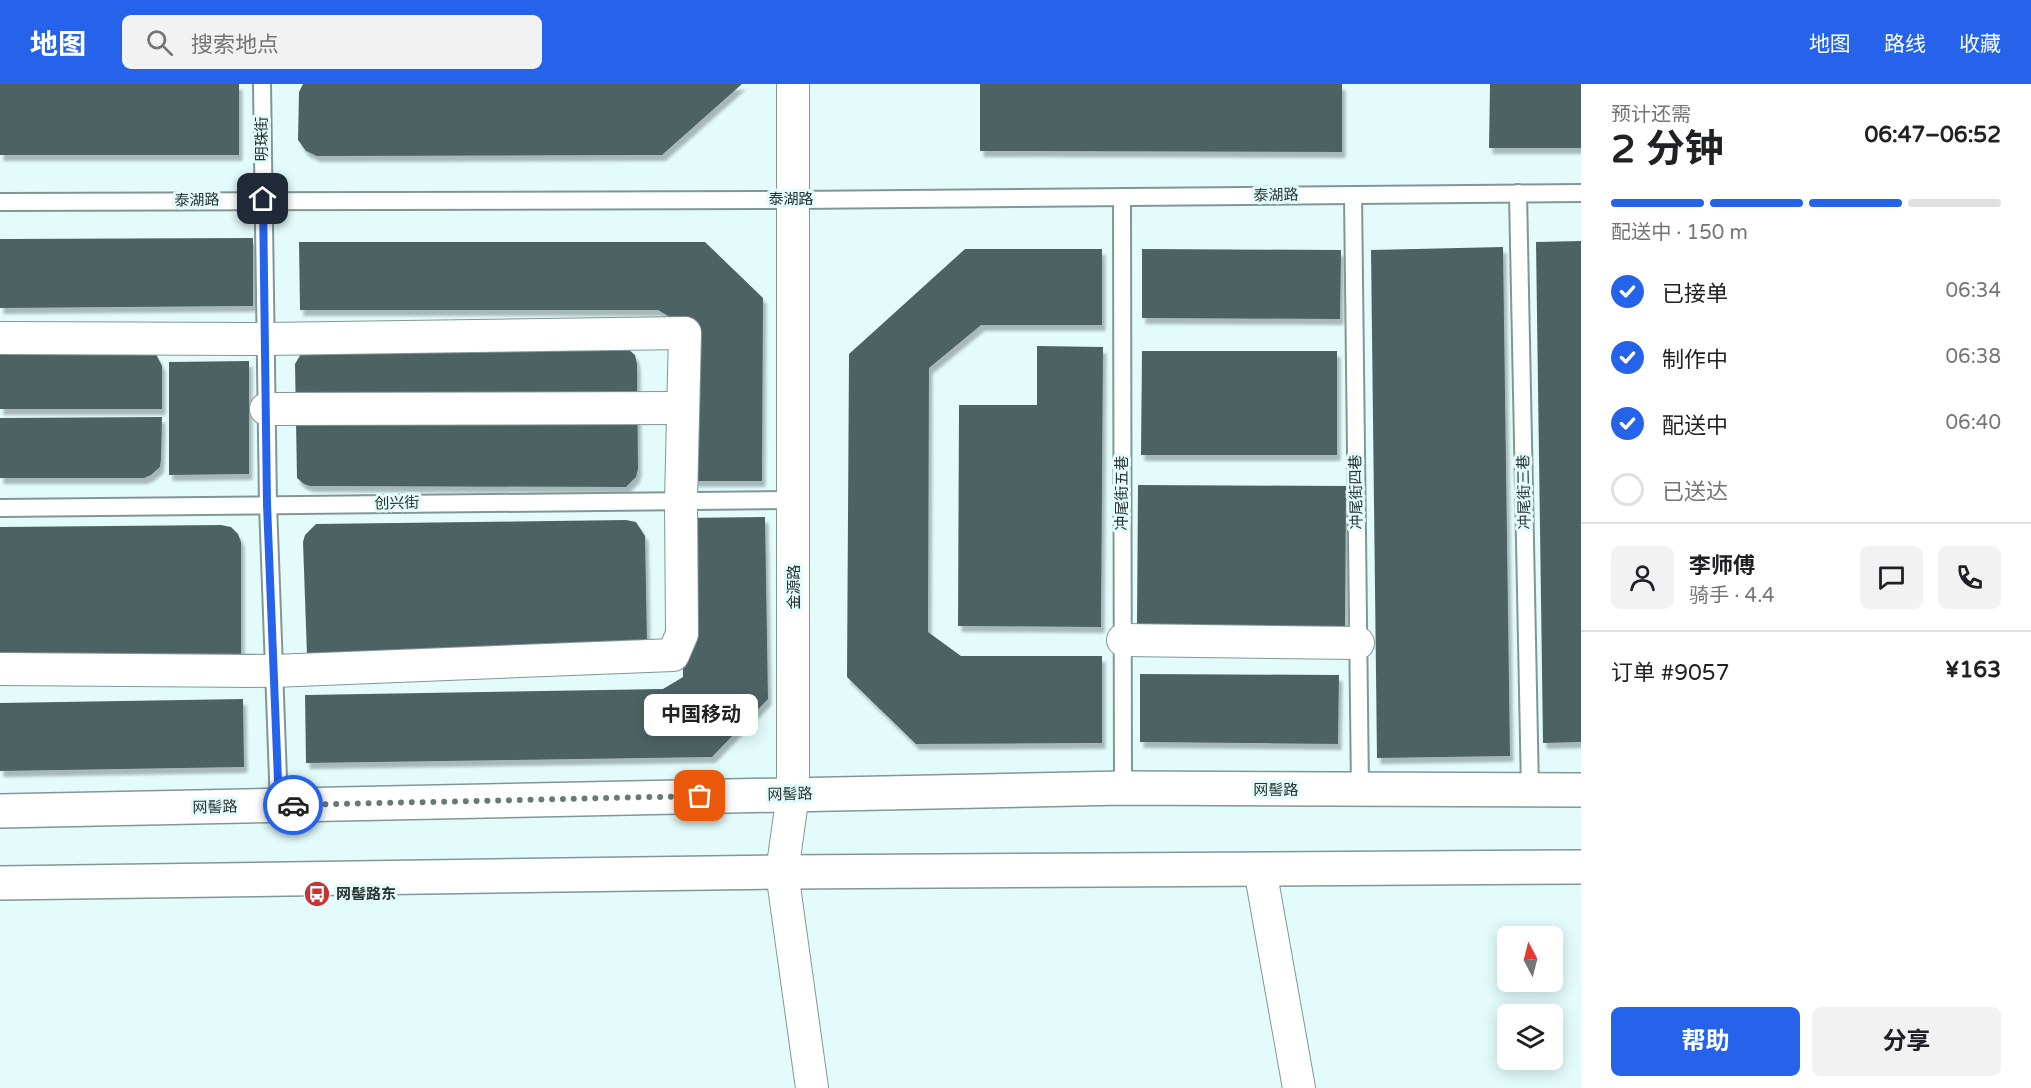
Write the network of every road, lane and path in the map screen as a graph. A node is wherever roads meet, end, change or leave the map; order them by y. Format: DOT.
graph roads {
  1 [pos="262,84"];
  2 [pos="794,84"];
  3 [pos="1518,193"];
  4 [pos="1581,193"];
  5 [pos="1353,195"];
  6 [pos="1122,197"];
  7 [pos="263,199"];
  8 [pos="794,200"];
  9 [pos="0,202"];
  10 [pos="0,338"];
  11 [pos="265,339"];
  12 [pos="683,408"];
  13 [pos="266,409"];
  14 [pos="681,500"];
  15 [pos="794,500"];
  16 [pos="267,504"];
  17 [pos="0,508"];
  18 [pos="1123,640"];
  19 [pos="1358,642"];
  20 [pos="0,669"];
  21 [pos="273,671"];
  22 [pos="1123,788"];
  23 [pos="1360,790"];
  24 [pos="1530,790"];
  25 [pos="1581,790"];
  26 [pos="793,794"];
  27 [pos="279,806"];
  28 [pos="0,811"];
  29 [pos="1581,867"];
  30 [pos="1260,869"];
  31 [pos="782,872"];
  32 [pos="0,883"];
  33 [pos="812,1088"];
  34 [pos="1299,1088"];
  1 -- 7 [label="lane, 明珠街"];
  2 -- 8 [label="street, 金源路"];
  3 -- 4 [label="lane, 泰湖路"];
  3 -- 5 [label="lane, 泰湖路"];
  3 -- 24 [label="lane, 冲尾街三巷"];
  5 -- 6 [label="lane, 泰湖路"];
  5 -- 19 [label="lane, 冲尾街四巷"];
  6 -- 8 [label="lane, 泰湖路"];
  6 -- 18 [label="lane, 冲尾街五巷"];
  7 -- 8 [label="lane, 泰湖路"];
  7 -- 9 [label="lane, 泰湖路"];
  7 -- 11 [label="lane, 明珠街"];
  8 -- 15 [label="street, 金源路"];
  10 -- 11 [label="street"];
  11 -- 12 [label="street"];
  11 -- 13 [label="lane, 明珠街"];
  12 -- 13 [label="street"];
  12 -- 14 [label="street"];
  13 -- 16 [label="lane, 明珠街"];
  14 -- 15 [label="lane, 创兴街"];
  14 -- 16 [label="lane, 创兴街"];
  14 -- 21 [label="street"];
  15 -- 26 [label="street, 金源路"];
  16 -- 17 [label="lane, 创兴街"];
  16 -- 21 [label="lane, 明珠街"];
  18 -- 19 [label="street"];
  18 -- 22 [label="lane, 冲尾街五巷"];
  19 -- 23 [label="lane, 冲尾街四巷"];
  20 -- 21 [label="street"];
  21 -- 27 [label="lane, 明珠街"];
  22 -- 23 [label="main road, 网髻路"];
  22 -- 26 [label="main road, 网髻路"];
  23 -- 24 [label="main road, 网髻路"];
  24 -- 25 [label="main road, 网髻路"];
  26 -- 27 [label="main road, 网髻路"];
  26 -- 31 [label="street, 金源路"];
  27 -- 28 [label="main road, 网髻路"];
  29 -- 30 [label="main road"];
  30 -- 31 [label="main road"];
  30 -- 34 [label="street"];
  31 -- 32 [label="main road"];
  31 -- 33 [label="street, 金源路"];
}
